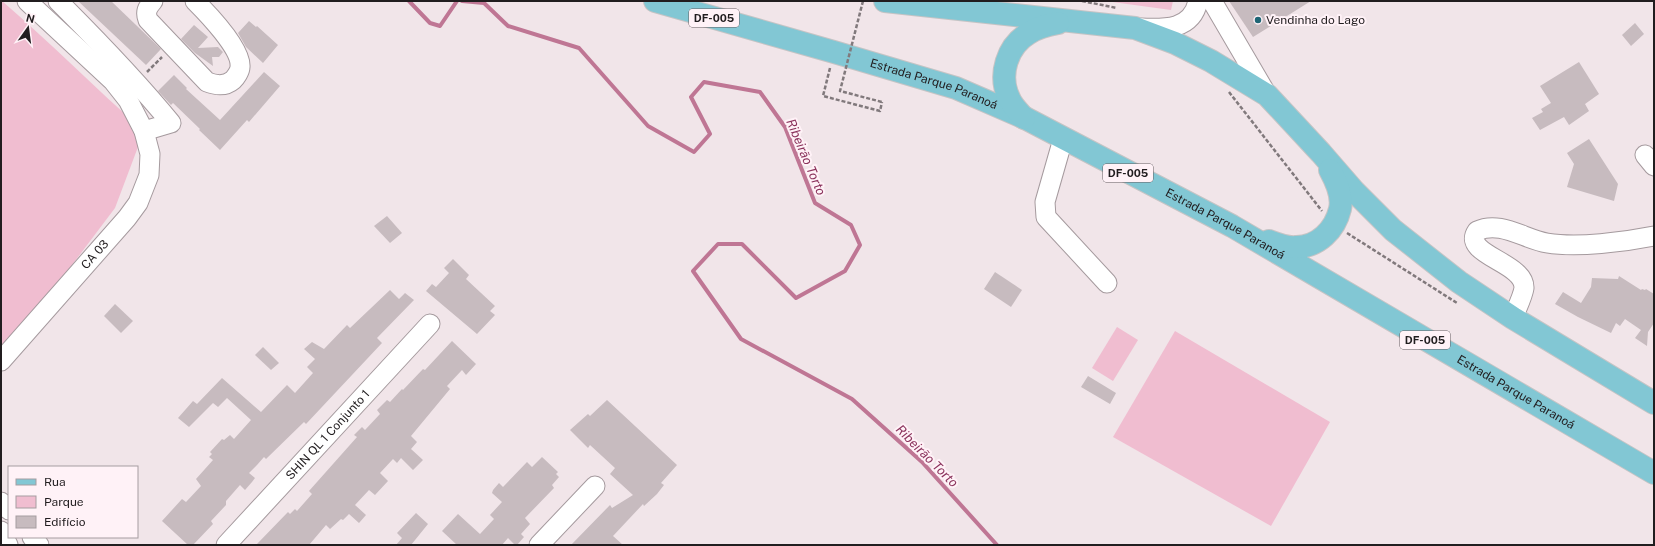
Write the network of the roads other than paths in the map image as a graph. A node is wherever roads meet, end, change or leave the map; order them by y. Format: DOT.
graph roads {
  1 [pos="28,1"];
  2 [pos="58,1"];
  3 [pos="195,1"];
  4 [pos="655,1"];
  5 [pos="885,1"];
  6 [pos="149,2"];
  7 [pos="1206,3"];
  8 [pos="1067,21"];
  9 [pos="1135,28"];
  10 [pos="1267,95"];
  11 [pos="1025,118"];
  12 [pos="144,131"];
  13 [pos="1063,139"];
  14 [pos="1321,153"];
  15 [pos="1232,226"];
  16 [pos="1654,236"];
  17 [pos="1107,283"];
  18 [pos="1513,318"];
  19 [pos="430,324"];
  20 [pos="1,361"];
  21 [pos="1654,403"];
  22 [pos="1654,473"];
  23 [pos="595,486"];
  24 [pos="1,531"];
  25 [pos="8,545"];
  26 [pos="226,545"];
  27 [pos="539,545"];
  1 -- 12 [label="street, CA 03"];
  2 -- 12 [label="street"];
  3 -- 6 [label="street"];
  4 -- 11 [label="main road, Estrada Parque Paranoá / DF-005"];
  5 -- 8 [label="main road"];
  7 -- 9 [label="street"];
  7 -- 10 [label="street"];
  8 -- 9 [label="main road"];
  8 -- 11 [label="main road"];
  9 -- 10 [label="main road"];
  10 -- 14 [label="main road"];
  11 -- 13 [label="main road, Estrada Parque Paranoá / DF-005"];
  12 -- 20 [label="street, CA 03"];
  13 -- 15 [label="main road, Estrada Parque Paranoá / DF-005"];
  13 -- 17 [label="street"];
  14 -- 15 [label="main road"];
  14 -- 18 [label="main road"];
  15 -- 22 [label="main road, Estrada Parque Paranoá / DF-005"];
  16 -- 18 [label="street"];
  18 -- 21 [label="main road"];
  19 -- 26 [label="street, SHIN QL 1 Conjunto 1"];
  23 -- 27 [label="street"];
  24 -- 25 [label="street"];
}
